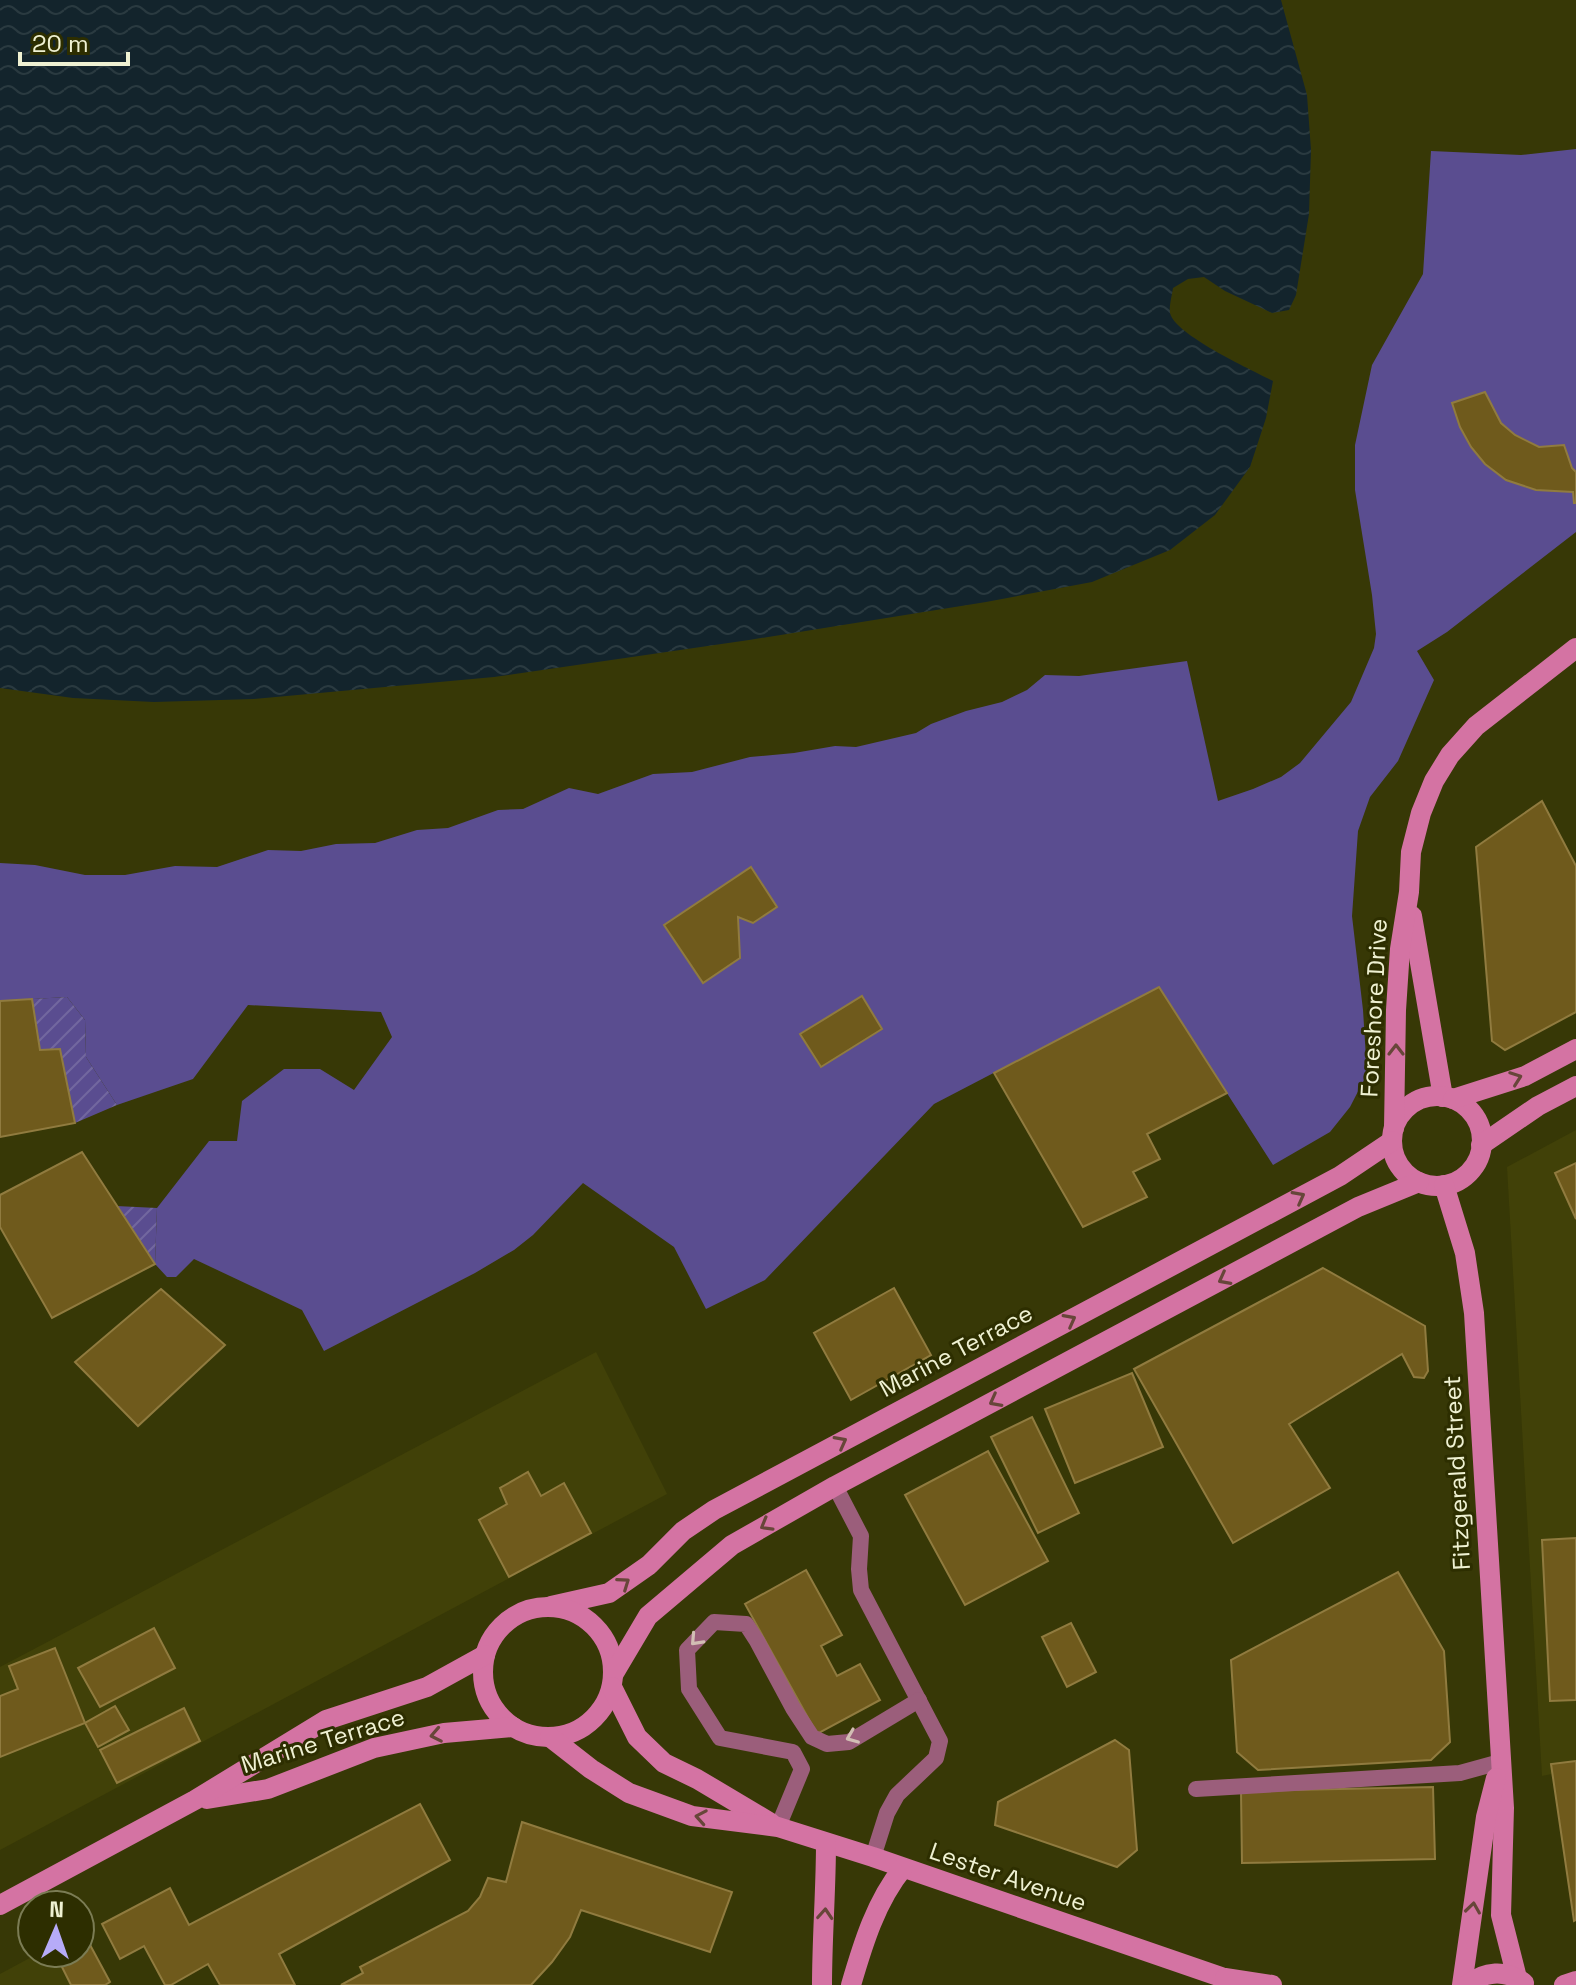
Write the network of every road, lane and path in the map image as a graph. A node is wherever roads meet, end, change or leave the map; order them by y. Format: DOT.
graph roads {
  1 [pos="1576,648"];
  2 [pos="1409,892"];
  3 [pos="1576,1049"];
  4 [pos="1576,1086"];
  5 [pos="1448,1098"];
  6 [pos="1393,1135"];
  7 [pos="1481,1145"];
  8 [pos="1419,1182"];
  9 [pos="1444,1185"];
  10 [pos="835,1486"];
  11 [pos="551,1606"];
  12 [pos="485,1655"];
  13 [pos="613,1681"];
  14 [pos="919,1700"];
  15 [pos="513,1727"];
  16 [pos="550,1737"];
  17 [pos="1500,1762"];
  18 [pos="1196,1789"];
  19 [pos="195,1800"];
  20 [pos="778,1827"];
  21 [pos="826,1843"];
  22 [pos="873,1857"];
  23 [pos="903,1868"];
  24 [pos="0,1905"];
  25 [pos="1229,1981"];
  26 [pos="1576,1981"];
  27 [pos="1522,1982"];
  28 [pos="822,1985"];
  29 [pos="851,1985"];
  30 [pos="1272,1985"];
  31 [pos="1464,1985"];
  32 [pos="1564,1985"];
  1 -- 2 [label="street, Foreshore Drive"];
  2 -- 5 [label="street, Foreshore Drive"];
  6 -- 2 [label="street, Foreshore Drive, one-way"];
  5 -- 3 [label="street, one-way"];
  4 -- 7 [label="street"];
  5 -- 6 [label="street"];
  5 -- 7 [label="street"];
  6 -- 8 [label="street"];
  11 -- 6 [label="street, Marine Terrace, one-way"];
  7 -- 9 [label="street"];
  8 -- 9 [label="street"];
  8 -- 10 [label="street, one-way"];
  9 -- 17 [label="street, Fitzgerald Street"];
  10 -- 13 [label="street, one-way"];
  10 -- 14 [label="lane"];
  11 -- 12 [label="street"];
  11 -- 13 [label="street"];
  12 -- 15 [label="street"];
  12 -- 19 [label="street, Marine Terrace"];
  13 -- 16 [label="street"];
  13 -- 20 [label="street, Lester Avenue"];
  14 -- 20 [label="lane, one-way"];
  14 -- 22 [label="lane"];
  15 -- 16 [label="street"];
  15 -- 19 [label="street, Marine Terrace, one-way"];
  20 -- 16 [label="street, Lester Avenue, one-way"];
  17 -- 18 [label="lane"];
  17 -- 27 [label="street, Fitzgerald Street"];
  31 -- 17 [label="street, Fitzgerald Street, one-way"];
  19 -- 24 [label="street, Marine Terrace"];
  20 -- 21 [label="street, Lester Avenue"];
  21 -- 22 [label="street, Lester Avenue"];
  28 -- 21 [label="street, one-way"];
  22 -- 23 [label="street, Lester Avenue"];
  23 -- 25 [label="street, Lester Avenue"];
  23 -- 29 [label="street"];
  25 -- 30 [label="street, Lester Avenue"];
  26 -- 32 [label="street"];
  27 -- 31 [label="street"];
}
